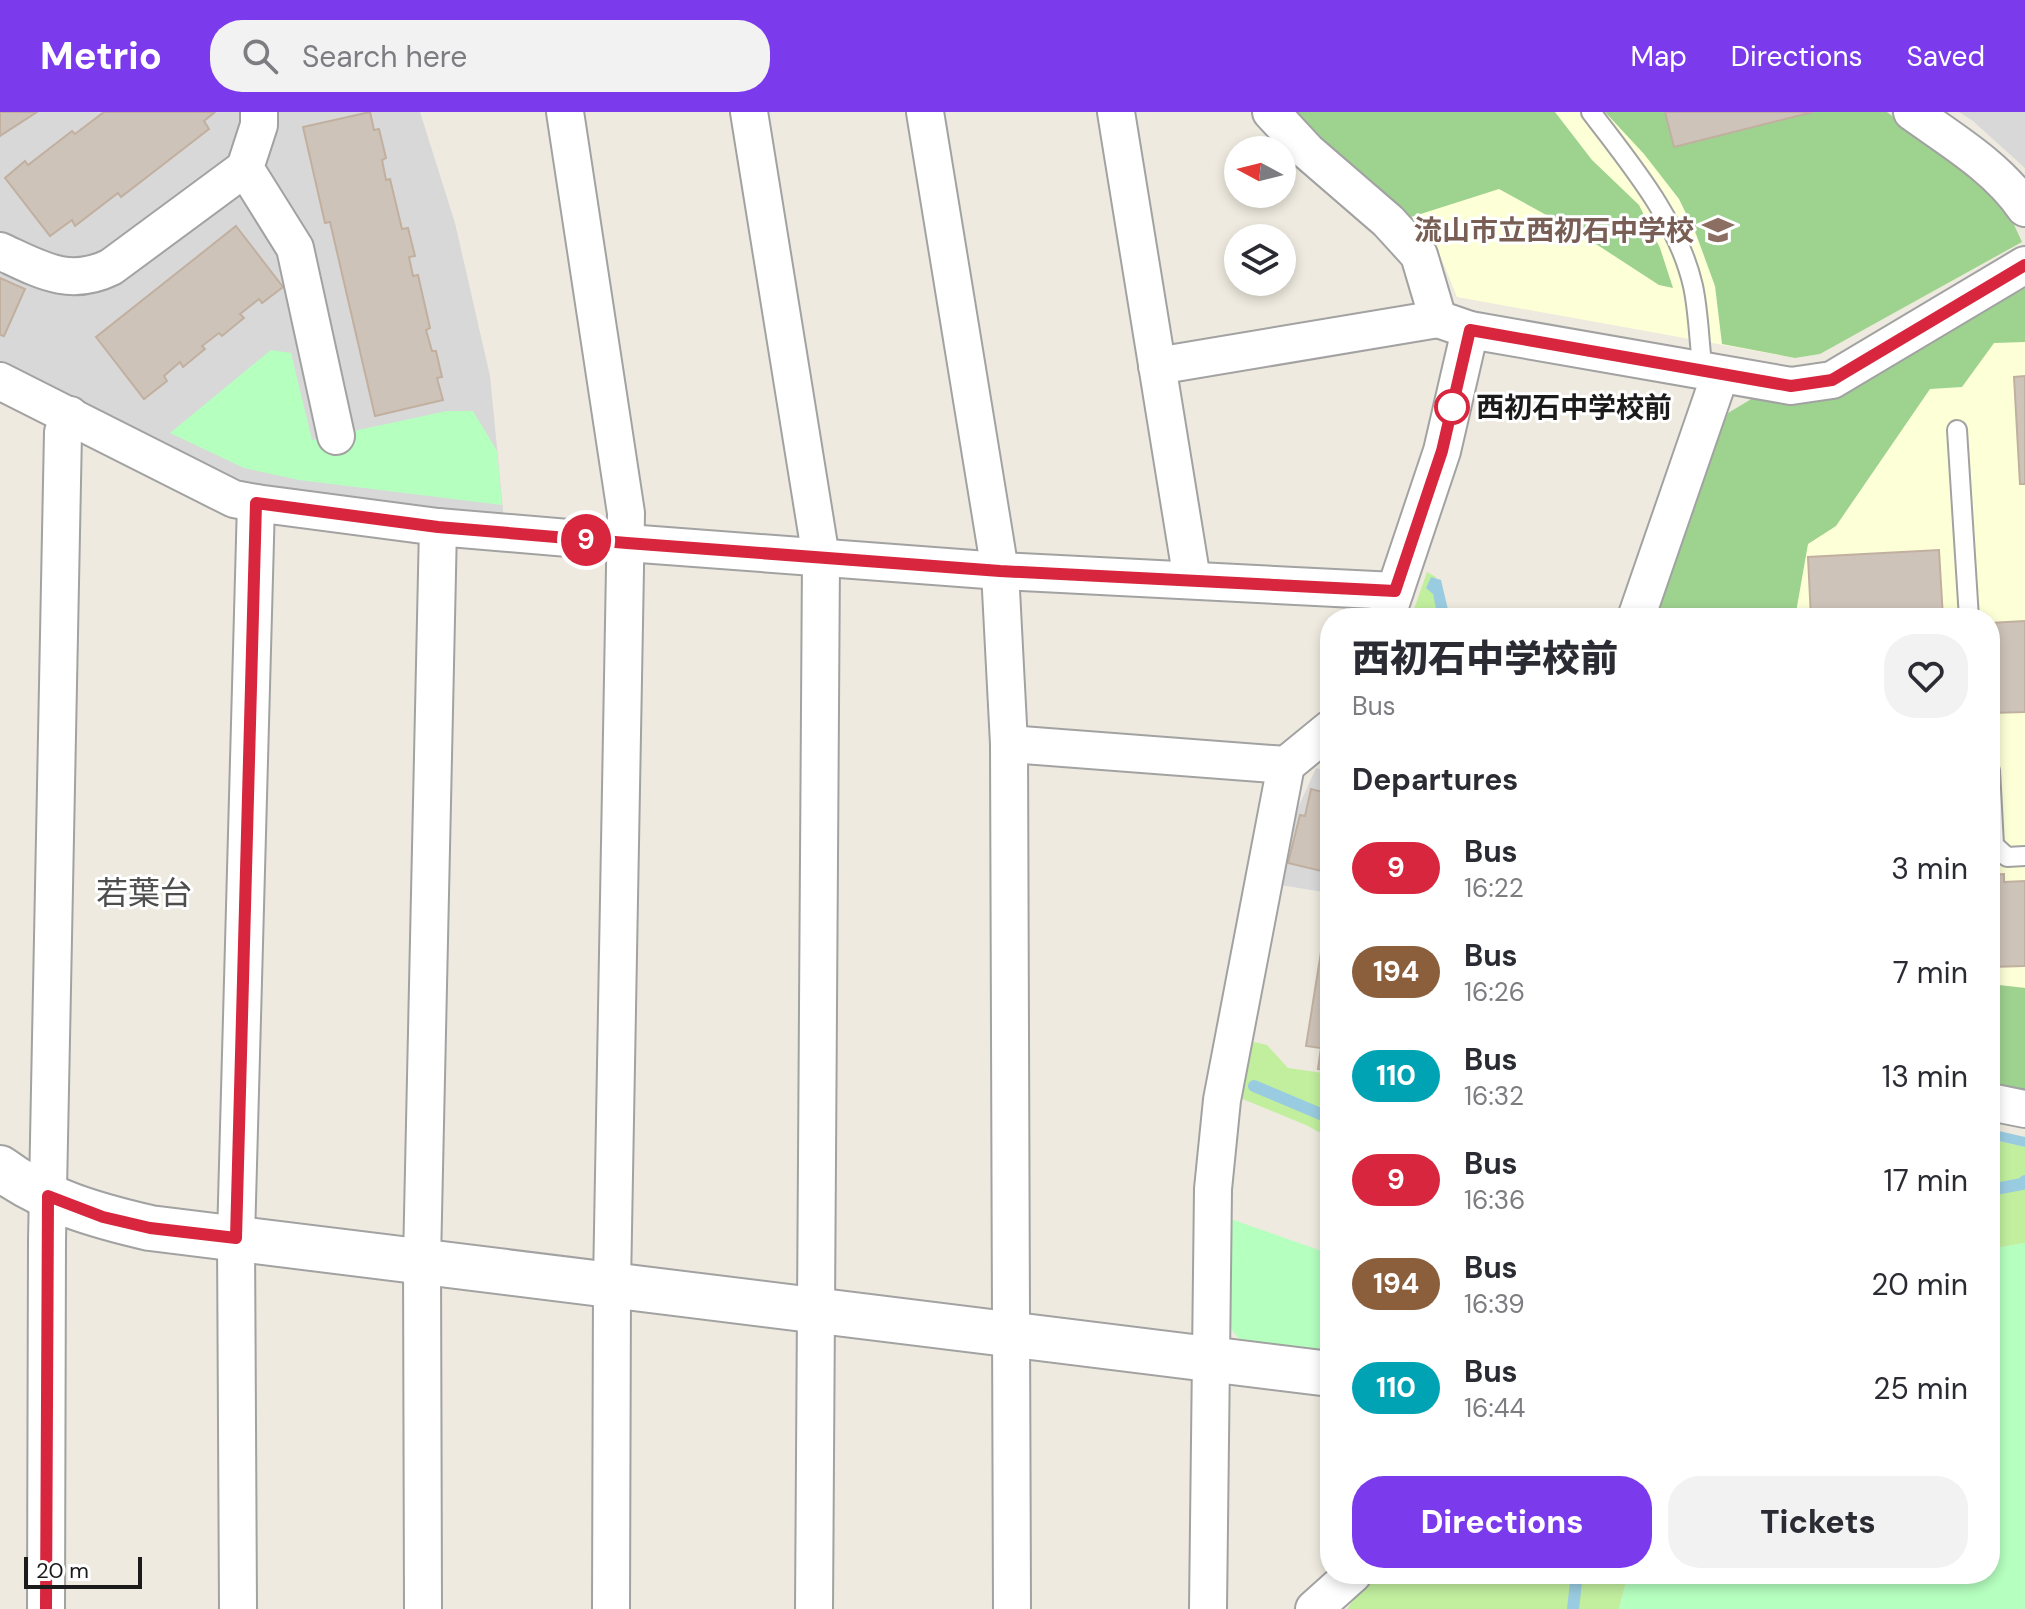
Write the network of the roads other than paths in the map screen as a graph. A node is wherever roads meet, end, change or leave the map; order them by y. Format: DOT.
graph roads {
  1 [pos="259,112"];
  2 [pos="565,112"];
  3 [pos="749,112"];
  4 [pos="925,112"];
  5 [pos="1116,112"];
  6 [pos="1271,112"];
  7 [pos="1591,112"];
  8 [pos="1912,112"];
  9 [pos="245,168"];
  10 [pos="2025,208"];
  11 [pos="0,251"];
  12 [pos="2025,265"];
  13 [pos="1454,324"];
  14 [pos="1157,366"];
  15 [pos="1711,374"];
  16 [pos="0,381"];
  17 [pos="70,415"];
  18 [pos="1957,430"];
  19 [pos="336,436"];
  20 [pos="256,503"];
  21 [pos="438,527"];
  22 [pos="627,543"];
  23 [pos="821,558"];
  24 [pos="1000,571"];
  25 [pos="1192,580"];
  26 [pos="1390,605"];
  27 [pos="1639,608"];
  28 [pos="1968,608"];
  29 [pos="1320,737"];
  30 [pos="1009,744"];
  31 [pos="1286,765"];
  32 [pos="2000,851"];
  33 [pos="2025,856"];
  34 [pos="2000,1104"];
  35 [pos="2025,1109"];
  36 [pos="0,1168"];
  37 [pos="48,1196"];
  38 [pos="236,1238"];
  39 [pos="422,1261"];
  40 [pos="612,1285"];
  41 [pos="817,1312"];
  42 [pos="1012,1335"];
  43 [pos="1211,1361"];
  44 [pos="1320,1373"];
  45 [pos="1342,1584"];
  46 [pos="46,1609"];
  47 [pos="238,1609"];
  48 [pos="423,1609"];
  49 [pos="611,1609"];
  50 [pos="814,1609"];
  51 [pos="1012,1609"];
  52 [pos="1208,1609"];
  53 [pos="1314,1609"];
  1 -- 9 [label="street"];
  2 -- 22 [label="street"];
  3 -- 23 [label="street"];
  4 -- 24 [label="street"];
  5 -- 14 [label="street"];
  6 -- 13 [label="street"];
  7 -- 15 [label="lane"];
  8 -- 10 [label="street"];
  9 -- 11 [label="street"];
  9 -- 19 [label="street"];
  12 -- 15 [label="street"];
  13 -- 14 [label="street"];
  13 -- 15 [label="street"];
  13 -- 26 [label="street"];
  14 -- 25 [label="street"];
  15 -- 27 [label="street"];
  16 -- 17 [label="street"];
  17 -- 20 [label="street"];
  17 -- 37 [label="street"];
  18 -- 28 [label="lane"];
  20 -- 21 [label="street"];
  20 -- 38 [label="street"];
  21 -- 22 [label="street"];
  21 -- 39 [label="street"];
  22 -- 23 [label="street"];
  22 -- 40 [label="street"];
  23 -- 24 [label="street"];
  23 -- 41 [label="street"];
  24 -- 25 [label="street"];
  24 -- 30 [label="street"];
  25 -- 26 [label="street"];
  29 -- 31 [label="street"];
  30 -- 31 [label="street"];
  30 -- 42 [label="street"];
  31 -- 43 [label="street"];
  32 -- 33 [label="lane"];
  34 -- 35 [label="street"];
  36 -- 37 [label="street"];
  37 -- 38 [label="street"];
  37 -- 46 [label="street"];
  38 -- 39 [label="street"];
  38 -- 47 [label="street"];
  39 -- 40 [label="street"];
  39 -- 48 [label="street"];
  40 -- 41 [label="street"];
  40 -- 49 [label="street"];
  41 -- 42 [label="street"];
  41 -- 50 [label="street"];
  42 -- 43 [label="street"];
  42 -- 51 [label="street"];
  43 -- 44 [label="street"];
  43 -- 52 [label="street"];
  45 -- 53 [label="street"];
}
